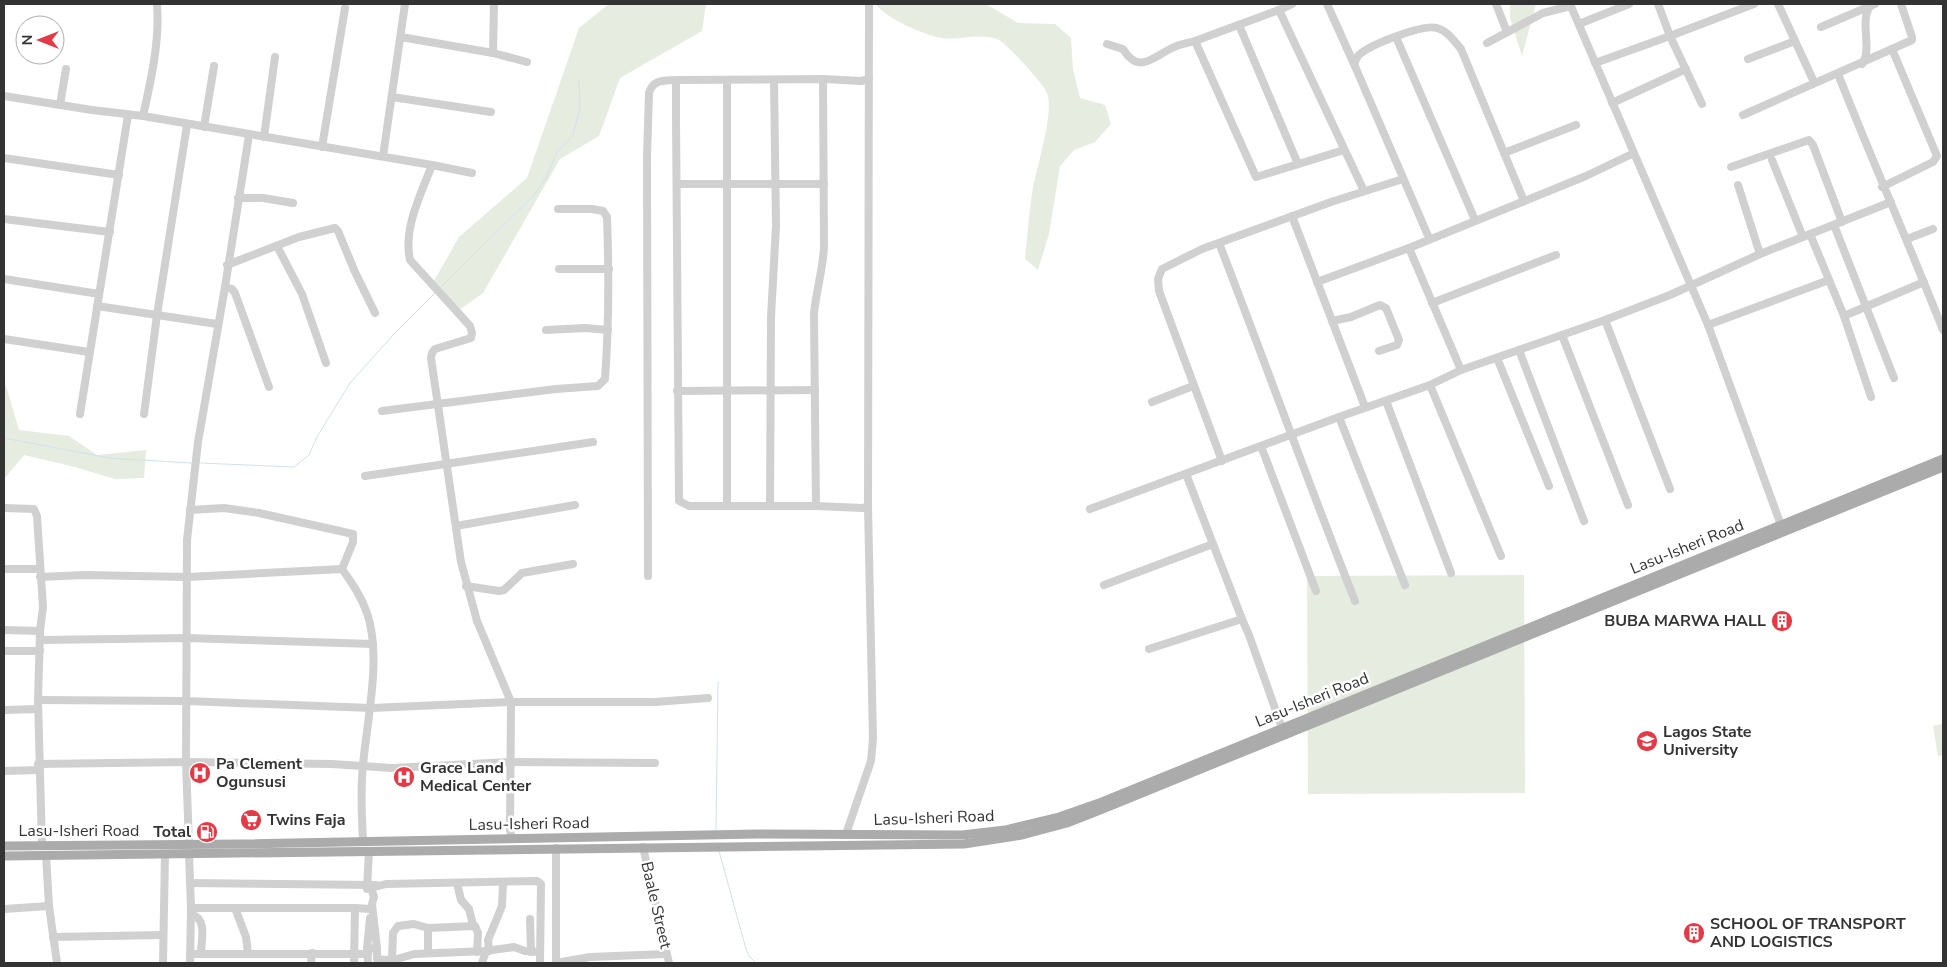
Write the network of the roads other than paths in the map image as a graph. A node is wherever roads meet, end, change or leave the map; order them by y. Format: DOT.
graph roads {
  1 [pos="156,4"];
  2 [pos="405,4"];
  3 [pos="494,4"];
  4 [pos="869,4"];
  5 [pos="1292,4"];
  6 [pos="1326,4"];
  7 [pos="1496,4"];
  8 [pos="1629,4"];
  9 [pos="1658,4"];
  10 [pos="1754,4"];
  11 [pos="1778,4"];
  12 [pos="1901,4"];
  13 [pos="1570,5"];
  14 [pos="1873,5"];
  15 [pos="345,8"];
  16 [pos="1278,10"];
  17 [pos="1579,24"];
  18 [pos="1239,25"];
  19 [pos="1821,27"];
  20 [pos="1507,32"];
  21 [pos="1670,36"];
  22 [pos="401,37"];
  23 [pos="1396,37"];
  24 [pos="1195,41"];
  25 [pos="1795,41"];
  26 [pos="1487,43"];
  27 [pos="1107,44"];
  28 [pos="1892,49"];
  29 [pos="493,53"];
  30 [pos="275,57"];
  31 [pos="1748,59"];
  32 [pos="527,62"];
  33 [pos="1595,63"];
  34 [pos="1354,64"];
  35 [pos="1862,64"];
  36 [pos="214,66"];
  37 [pos="66,69"];
  38 [pos="1686,69"];
  39 [pos="1838,74"];
  40 [pos="823,79"];
  41 [pos="869,79"];
  42 [pos="676,80"];
  43 [pos="727,80"];
  44 [pos="774,80"];
  45 [pos="1814,82"];
  46 [pos="4,96"];
  47 [pos="392,97"];
  48 [pos="1612,103"];
  49 [pos="1702,104"];
  50 [pos="60,105"];
  51 [pos="491,112"];
  52 [pos="128,115"];
  53 [pos="1743,115"];
  54 [pos="143,116"];
  55 [pos="187,124"];
  56 [pos="1576,125"];
  57 [pos="204,128"];
  58 [pos="249,135"];
  59 [pos="264,137"];
  60 [pos="322,147"];
  61 [pos="1344,150"];
  62 [pos="1504,153"];
  63 [pos="1634,153"];
  64 [pos="383,156"];
  65 [pos="4,158"];
  66 [pos="1772,160"];
  67 [pos="1298,164"];
  68 [pos="432,165"];
  69 [pos="1731,167"];
  70 [pos="472,173"];
  71 [pos="119,175"];
  72 [pos="1403,179"];
  73 [pos="677,184"];
  74 [pos="726,184"];
  75 [pos="775,184"];
  76 [pos="824,184"];
  77 [pos="1738,185"];
  78 [pos="1882,187"];
  79 [pos="1364,191"];
  80 [pos="238,198"];
  81 [pos="1524,201"];
  82 [pos="1891,202"];
  83 [pos="293,203"];
  84 [pos="558,209"];
  85 [pos="1292,216"];
  86 [pos="4,219"];
  87 [pos="1475,220"];
  88 [pos="1838,224"];
  89 [pos="1933,229"];
  90 [pos="110,232"];
  91 [pos="1807,235"];
  92 [pos="1429,238"];
  93 [pos="1907,239"];
  94 [pos="1219,243"];
  95 [pos="277,246"];
  96 [pos="1409,248"];
  97 [pos="1760,254"];
  98 [pos="1556,255"];
  99 [pos="228,265"];
  100 [pos="560,269"];
  101 [pos="609,269"];
  102 [pos="4,279"];
  103 [pos="1828,280"];
  104 [pos="1317,282"];
  105 [pos="1924,282"];
  106 [pos="1691,284"];
  107 [pos="225,287"];
  108 [pos="99,294"];
  109 [pos="1432,303"];
  110 [pos="97,306"];
  111 [pos="1866,306"];
  112 [pos="375,313"];
  113 [pos="157,315"];
  114 [pos="1844,316"];
  115 [pos="1605,320"];
  116 [pos="1332,321"];
  117 [pos="217,324"];
  118 [pos="1708,325"];
  119 [pos="546,330"];
  120 [pos="608,330"];
  121 [pos="1943,330"];
  122 [pos="1562,335"];
  123 [pos="4,339"];
  124 [pos="1519,350"];
  125 [pos="1379,351"];
  126 [pos="89,352"];
  127 [pos="1497,358"];
  128 [pos="326,363"];
  129 [pos="1461,370"];
  130 [pos="1894,378"];
  131 [pos="1430,385"];
  132 [pos="1193,386"];
  133 [pos="269,387"];
  134 [pos="815,390"];
  135 [pos="677,391"];
  136 [pos="728,391"];
  137 [pos="771,391"];
  138 [pos="1871,397"];
  139 [pos="1386,401"];
  140 [pos="1152,402"];
  141 [pos="438,404"];
  142 [pos="1365,407"];
  143 [pos="382,411"];
  144 [pos="80,414"];
  145 [pos="144,414"];
  146 [pos="1338,416"];
  147 [pos="1293,434"];
  148 [pos="593,442"];
  149 [pos="1261,446"];
  150 [pos="1943,459"];
  151 [pos="1222,461"];
  152 [pos="447,464"];
  153 [pos="1943,467"];
  154 [pos="1186,474"];
  155 [pos="365,476"];
  156 [pos="1549,486"];
  157 [pos="1670,489"];
  158 [pos="575,505"];
  159 [pos="727,505"];
  160 [pos="1628,505"];
  161 [pos="770,506"];
  162 [pos="816,506"];
  163 [pos="868,506"];
  164 [pos="4,508"];
  165 [pos="1090,509"];
  166 [pos="190,510"];
  167 [pos="1584,521"];
  168 [pos="456,526"];
  169 [pos="1783,529"];
  170 [pos="1213,544"];
  171 [pos="1502,556"];
  172 [pos="574,564"];
  173 [pos="4,570"];
  174 [pos="342,570"];
  175 [pos="40,573"];
  176 [pos="1451,573"];
  177 [pos="648,576"];
  178 [pos="188,577"];
  179 [pos="1104,585"];
  180 [pos="1405,585"];
  181 [pos="466,586"];
  182 [pos="1316,591"];
  183 [pos="1355,601"];
  184 [pos="1242,619"];
  185 [pos="1552,621"];
  186 [pos="4,630"];
  187 [pos="40,631"];
  188 [pos="187,638"];
  189 [pos="40,640"];
  190 [pos="373,644"];
  191 [pos="1149,649"];
  192 [pos="4,651"];
  193 [pos="40,651"];
  194 [pos="708,698"];
  195 [pos="38,700"];
  196 [pos="186,701"];
  197 [pos="511,702"];
  198 [pos="371,708"];
  199 [pos="38,709"];
  200 [pos="4,710"];
  201 [pos="1282,728"];
  202 [pos="186,762"];
  203 [pos="510,762"];
  204 [pos="655,763"];
  205 [pos="39,767"];
  206 [pos="363,767"];
  207 [pos="4,771"];
  208 [pos="846,834"];
  209 [pos="512,839"];
  210 [pos="363,842"];
  211 [pos="4,846"];
  212 [pos="42,846"];
  213 [pos="643,847"];
  214 [pos="555,848"];
  215 [pos="257,849"];
  216 [pos="189,850"];
  217 [pos="369,851"];
  218 [pos="165,854"];
  219 [pos="46,855"];
  220 [pos="4,856"];
  221 [pos="191,883"];
  222 [pos="457,883"];
  223 [pos="503,883"];
  224 [pos="385,885"];
  225 [pos="366,886"];
  226 [pos="49,906"];
  227 [pos="235,908"];
  228 [pos="355,908"];
  229 [pos="4,909"];
  230 [pos="371,909"];
  231 [pos="191,911"];
  232 [pos="530,919"];
  233 [pos="473,925"];
  234 [pos="428,928"];
  235 [pos="163,935"];
  236 [pos="53,937"];
  237 [pos="377,948"];
  238 [pos="367,951"];
  239 [pos="477,952"];
  240 [pos="535,952"];
  241 [pos="312,953"];
  242 [pos="426,953"];
  243 [pos="190,954"];
  244 [pos="201,954"];
  245 [pos="251,954"];
  246 [pos="354,954"];
  247 [pos="666,954"];
  248 [pos="486,957"];
  249 [pos="392,959"];
  250 [pos="377,961"];
  251 [pos="56,963"];
  252 [pos="163,963"];
  253 [pos="190,963"];
  254 [pos="252,963"];
  255 [pos="311,963"];
  256 [pos="354,963"];
  257 [pos="368,963"];
  258 [pos="423,963"];
  259 [pos="540,963"];
  260 [pos="554,963"];
  261 [pos="668,963"];
  1 -- 54 [label="street"];
  2 -- 22 [label="street"];
  3 -- 29 [label="street"];
  4 -- 41 [label="street"];
  5 -- 16 [label="street"];
  6 -- 34 [label="street"];
  7 -- 20 [label="street"];
  8 -- 17 [label="street"];
  9 -- 21 [label="street"];
  10 -- 21 [label="street"];
  11 -- 25 [label="street"];
  12 -- 28 [label="street"];
  13 -- 17 [label="street"];
  13 -- 20 [label="street"];
  14 -- 19 [label="street"];
  14 -- 35 [label="street"];
  15 -- 60 [label="street"];
  16 -- 18 [label="street"];
  16 -- 61 [label="street"];
  17 -- 33 [label="street"];
  18 -- 24 [label="street"];
  18 -- 67 [label="street"];
  20 -- 26 [label="street"];
  21 -- 33 [label="street"];
  21 -- 38 [label="street"];
  22 -- 29 [label="street"];
  22 -- 47 [label="street"];
  23 -- 34 [label="street"];
  23 -- 62 [label="street"];
  23 -- 87 [label="street"];
  24 -- 27 [label="street"];
  24 -- 67 [label="street"];
  25 -- 31 [label="street"];
  25 -- 45 [label="street"];
  28 -- 35 [label="street"];
  28 -- 78 [label="street"];
  29 -- 32 [label="street"];
  30 -- 59 [label="street"];
  33 -- 48 [label="street"];
  34 -- 72 [label="street"];
  35 -- 39 [label="street"];
  36 -- 57 [label="street"];
  37 -- 50 [label="street"];
  38 -- 48 [label="street"];
  38 -- 49 [label="street"];
  39 -- 45 [label="street"];
  39 -- 78 [label="street"];
  40 -- 41 [label="street"];
  40 -- 44 [label="street"];
  40 -- 76 [label="street"];
  41 -- 163 [label="street"];
  42 -- 43 [label="street"];
  42 -- 73 [label="street"];
  42 -- 177 [label="street"];
  43 -- 44 [label="street"];
  43 -- 74 [label="street"];
  44 -- 75 [label="street"];
  45 -- 53 [label="street"];
  46 -- 50 [label="street"];
  47 -- 51 [label="street"];
  47 -- 64 [label="street"];
  48 -- 63 [label="street"];
  50 -- 52 [label="street"];
  52 -- 54 [label="street"];
  52 -- 71 [label="street"];
  54 -- 55 [label="street"];
  55 -- 57 [label="street"];
  55 -- 113 [label="street"];
  56 -- 62 [label="street"];
  57 -- 58 [label="street"];
  58 -- 59 [label="street"];
  58 -- 80 [label="street"];
  59 -- 60 [label="street"];
  60 -- 64 [label="street"];
  61 -- 67 [label="street"];
  61 -- 79 [label="street"];
  62 -- 81 [label="street"];
  63 -- 81 [label="street"];
  63 -- 106 [label="street"];
  64 -- 68 [label="street"];
  65 -- 71 [label="street"];
  66 -- 91 [label="street"];
  68 -- 70 [label="street"];
  68 -- 141 [label="street"];
  69 -- 88 [label="street"];
  71 -- 90 [label="street"];
  72 -- 79 [label="street"];
  72 -- 92 [label="street"];
  73 -- 74 [label="street"];
  73 -- 135 [label="street"];
  74 -- 75 [label="street"];
  74 -- 136 [label="street"];
  75 -- 76 [label="street"];
  75 -- 137 [label="street"];
  76 -- 134 [label="street"];
  77 -- 97 [label="street"];
  78 -- 82 [label="street"];
  79 -- 85 [label="street"];
  80 -- 83 [label="street"];
  80 -- 99 [label="street"];
  81 -- 87 [label="street"];
  82 -- 88 [label="street"];
  82 -- 93 [label="street"];
  84 -- 101 [label="street"];
  85 -- 94 [label="street"];
  85 -- 104 [label="street"];
  86 -- 90 [label="street"];
  87 -- 92 [label="street"];
  88 -- 91 [label="street"];
  88 -- 111 [label="street"];
  89 -- 93 [label="street"];
  90 -- 108 [label="street"];
  91 -- 97 [label="street"];
  91 -- 103 [label="street"];
  92 -- 96 [label="street"];
  93 -- 105 [label="street"];
  94 -- 132 [label="street"];
  94 -- 147 [label="street"];
  95 -- 99 [label="street"];
  95 -- 112 [label="street"];
  95 -- 128 [label="street"];
  96 -- 104 [label="street"];
  96 -- 109 [label="street"];
  97 -- 106 [label="street"];
  98 -- 109 [label="street"];
  99 -- 107 [label="street"];
  100 -- 101 [label="street"];
  101 -- 120 [label="street"];
  102 -- 108 [label="street"];
  103 -- 114 [label="street"];
  103 -- 118 [label="street"];
  104 -- 116 [label="street"];
  105 -- 111 [label="street"];
  105 -- 121 [label="street"];
  106 -- 115 [label="street"];
  106 -- 118 [label="street"];
  107 -- 117 [label="street"];
  107 -- 133 [label="street"];
  108 -- 110 [label="street"];
  109 -- 129 [label="street"];
  110 -- 113 [label="street"];
  110 -- 126 [label="street"];
  111 -- 114 [label="street"];
  111 -- 130 [label="street"];
  113 -- 117 [label="street"];
  113 -- 145 [label="street"];
  114 -- 138 [label="street"];
  115 -- 122 [label="street"];
  115 -- 157 [label="street"];
  116 -- 125 [label="street"];
  116 -- 142 [label="street"];
  117 -- 166 [label="street"];
  118 -- 169 [label="street"];
  119 -- 120 [label="street"];
  120 -- 141 [label="street"];
  122 -- 124 [label="street"];
  122 -- 160 [label="street"];
  123 -- 126 [label="street"];
  124 -- 127 [label="street"];
  124 -- 167 [label="street"];
  126 -- 144 [label="street"];
  127 -- 129 [label="street"];
  127 -- 156 [label="street"];
  129 -- 131 [label="street"];
  131 -- 139 [label="street"];
  131 -- 171 [label="street"];
  132 -- 140 [label="street"];
  132 -- 151 [label="street"];
  134 -- 137 [label="street"];
  134 -- 162 [label="street"];
  135 -- 136 [label="street"];
  135 -- 159 [label="street"];
  136 -- 137 [label="street"];
  136 -- 159 [label="street"];
  137 -- 161 [label="street"];
  139 -- 142 [label="street"];
  139 -- 176 [label="street"];
  141 -- 143 [label="street"];
  141 -- 152 [label="street"];
  142 -- 146 [label="street"];
  146 -- 147 [label="street"];
  146 -- 180 [label="street"];
  147 -- 149 [label="street"];
  147 -- 183 [label="street"];
  148 -- 152 [label="street"];
  149 -- 151 [label="street"];
  149 -- 182 [label="street"];
  150 -- 169 [label="main road, Lasu-Isheri Road"];
  151 -- 154 [label="street"];
  152 -- 155 [label="street"];
  152 -- 168 [label="street"];
  153 -- 169 [label="main road, Lasu-Isheri Road"];
  154 -- 165 [label="street"];
  154 -- 170 [label="street"];
  158 -- 168 [label="street"];
  159 -- 161 [label="street"];
  161 -- 162 [label="street"];
  162 -- 163 [label="street"];
  163 -- 208 [label="street"];
  164 -- 175 [label="street"];
  166 -- 174 [label="street"];
  166 -- 178 [label="street"];
  168 -- 181 [label="street"];
  169 -- 185 [label="main road, Lasu-Isheri Road"];
  170 -- 179 [label="street"];
  170 -- 184 [label="street"];
  172 -- 181 [label="street"];
  173 -- 175 [label="street"];
  174 -- 178 [label="street"];
  174 -- 190 [label="street"];
  175 -- 178 [label="street"];
  175 -- 187 [label="street"];
  178 -- 188 [label="street"];
  181 -- 197 [label="street"];
  184 -- 191 [label="street"];
  184 -- 201 [label="street"];
  185 -- 201 [label="main road, Lasu-Isheri Road"];
  185 -- 213 [label="main road, Lasu-Isheri Road"];
  186 -- 187 [label="street"];
  187 -- 189 [label="street"];
  188 -- 189 [label="street"];
  188 -- 190 [label="street"];
  188 -- 196 [label="street"];
  189 -- 193 [label="street"];
  190 -- 198 [label="street"];
  192 -- 193 [label="street"];
  193 -- 195 [label="street"];
  194 -- 197 [label="street"];
  195 -- 196 [label="street"];
  195 -- 199 [label="street"];
  196 -- 198 [label="street"];
  196 -- 202 [label="street"];
  197 -- 198 [label="street"];
  197 -- 203 [label="street"];
  198 -- 206 [label="street"];
  199 -- 200 [label="street"];
  199 -- 205 [label="street"];
  201 -- 208 [label="main road, Lasu-Isheri Road"];
  202 -- 205 [label="street"];
  202 -- 206 [label="street"];
  202 -- 216 [label="street"];
  203 -- 204 [label="street"];
  203 -- 206 [label="street"];
  203 -- 209 [label="street"];
  205 -- 207 [label="street"];
  205 -- 212 [label="street"];
  206 -- 210 [label="street"];
  208 -- 209 [label="main road, Lasu-Isheri Road"];
  209 -- 210 [label="main road, Lasu-Isheri Road"];
  210 -- 215 [label="main road, Lasu-Isheri Road"];
  211 -- 212 [label="main road, Lasu-Isheri Road"];
  212 -- 216 [label="main road, Lasu-Isheri Road"];
  213 -- 214 [label="main road, Lasu-Isheri Road"];
  213 -- 247 [label="street, Baale Street"];
  214 -- 217 [label="main road, Lasu-Isheri Road"];
  214 -- 260 [label="street"];
  215 -- 216 [label="main road, Lasu-Isheri Road"];
  215 -- 217 [label="main road, Lasu-Isheri Road"];
  216 -- 218 [label="main road, Lasu-Isheri Road"];
  216 -- 221 [label="street"];
  217 -- 225 [label="street"];
  218 -- 219 [label="main road, Lasu-Isheri Road"];
  218 -- 235 [label="street"];
  219 -- 220 [label="main road, Lasu-Isheri Road"];
  219 -- 226 [label="street"];
  221 -- 225 [label="street"];
  221 -- 231 [label="street"];
  222 -- 223 [label="street"];
  222 -- 224 [label="street"];
  222 -- 233 [label="street"];
  223 -- 240 [label="street"];
  223 -- 248 [label="street"];
  224 -- 225 [label="street"];
  224 -- 237 [label="street"];
  225 -- 230 [label="street"];
  226 -- 229 [label="street"];
  226 -- 236 [label="street"];
  227 -- 228 [label="street"];
  227 -- 231 [label="street"];
  227 -- 245 [label="street"];
  228 -- 230 [label="street"];
  228 -- 246 [label="street"];
  230 -- 238 [label="street"];
  231 -- 243 [label="street"];
  231 -- 244 [label="street"];
  232 -- 240 [label="street"];
  233 -- 234 [label="street"];
  233 -- 239 [label="street"];
  234 -- 242 [label="street"];
  234 -- 249 [label="street"];
  235 -- 236 [label="street"];
  235 -- 252 [label="street"];
  236 -- 251 [label="street"];
  237 -- 238 [label="street"];
  237 -- 250 [label="street"];
  238 -- 246 [label="street"];
  238 -- 257 [label="street"];
  239 -- 242 [label="street"];
  239 -- 248 [label="street"];
  240 -- 248 [label="street"];
  240 -- 259 [label="street"];
  241 -- 245 [label="street"];
  241 -- 246 [label="street"];
  241 -- 255 [label="street"];
  242 -- 249 [label="street"];
  242 -- 258 [label="street"];
  243 -- 244 [label="street"];
  243 -- 253 [label="street"];
  244 -- 245 [label="street"];
  245 -- 254 [label="street"];
  246 -- 256 [label="street"];
  247 -- 260 [label="street"];
  247 -- 261 [label="street, Baale Street"];
  249 -- 250 [label="street"];
}
